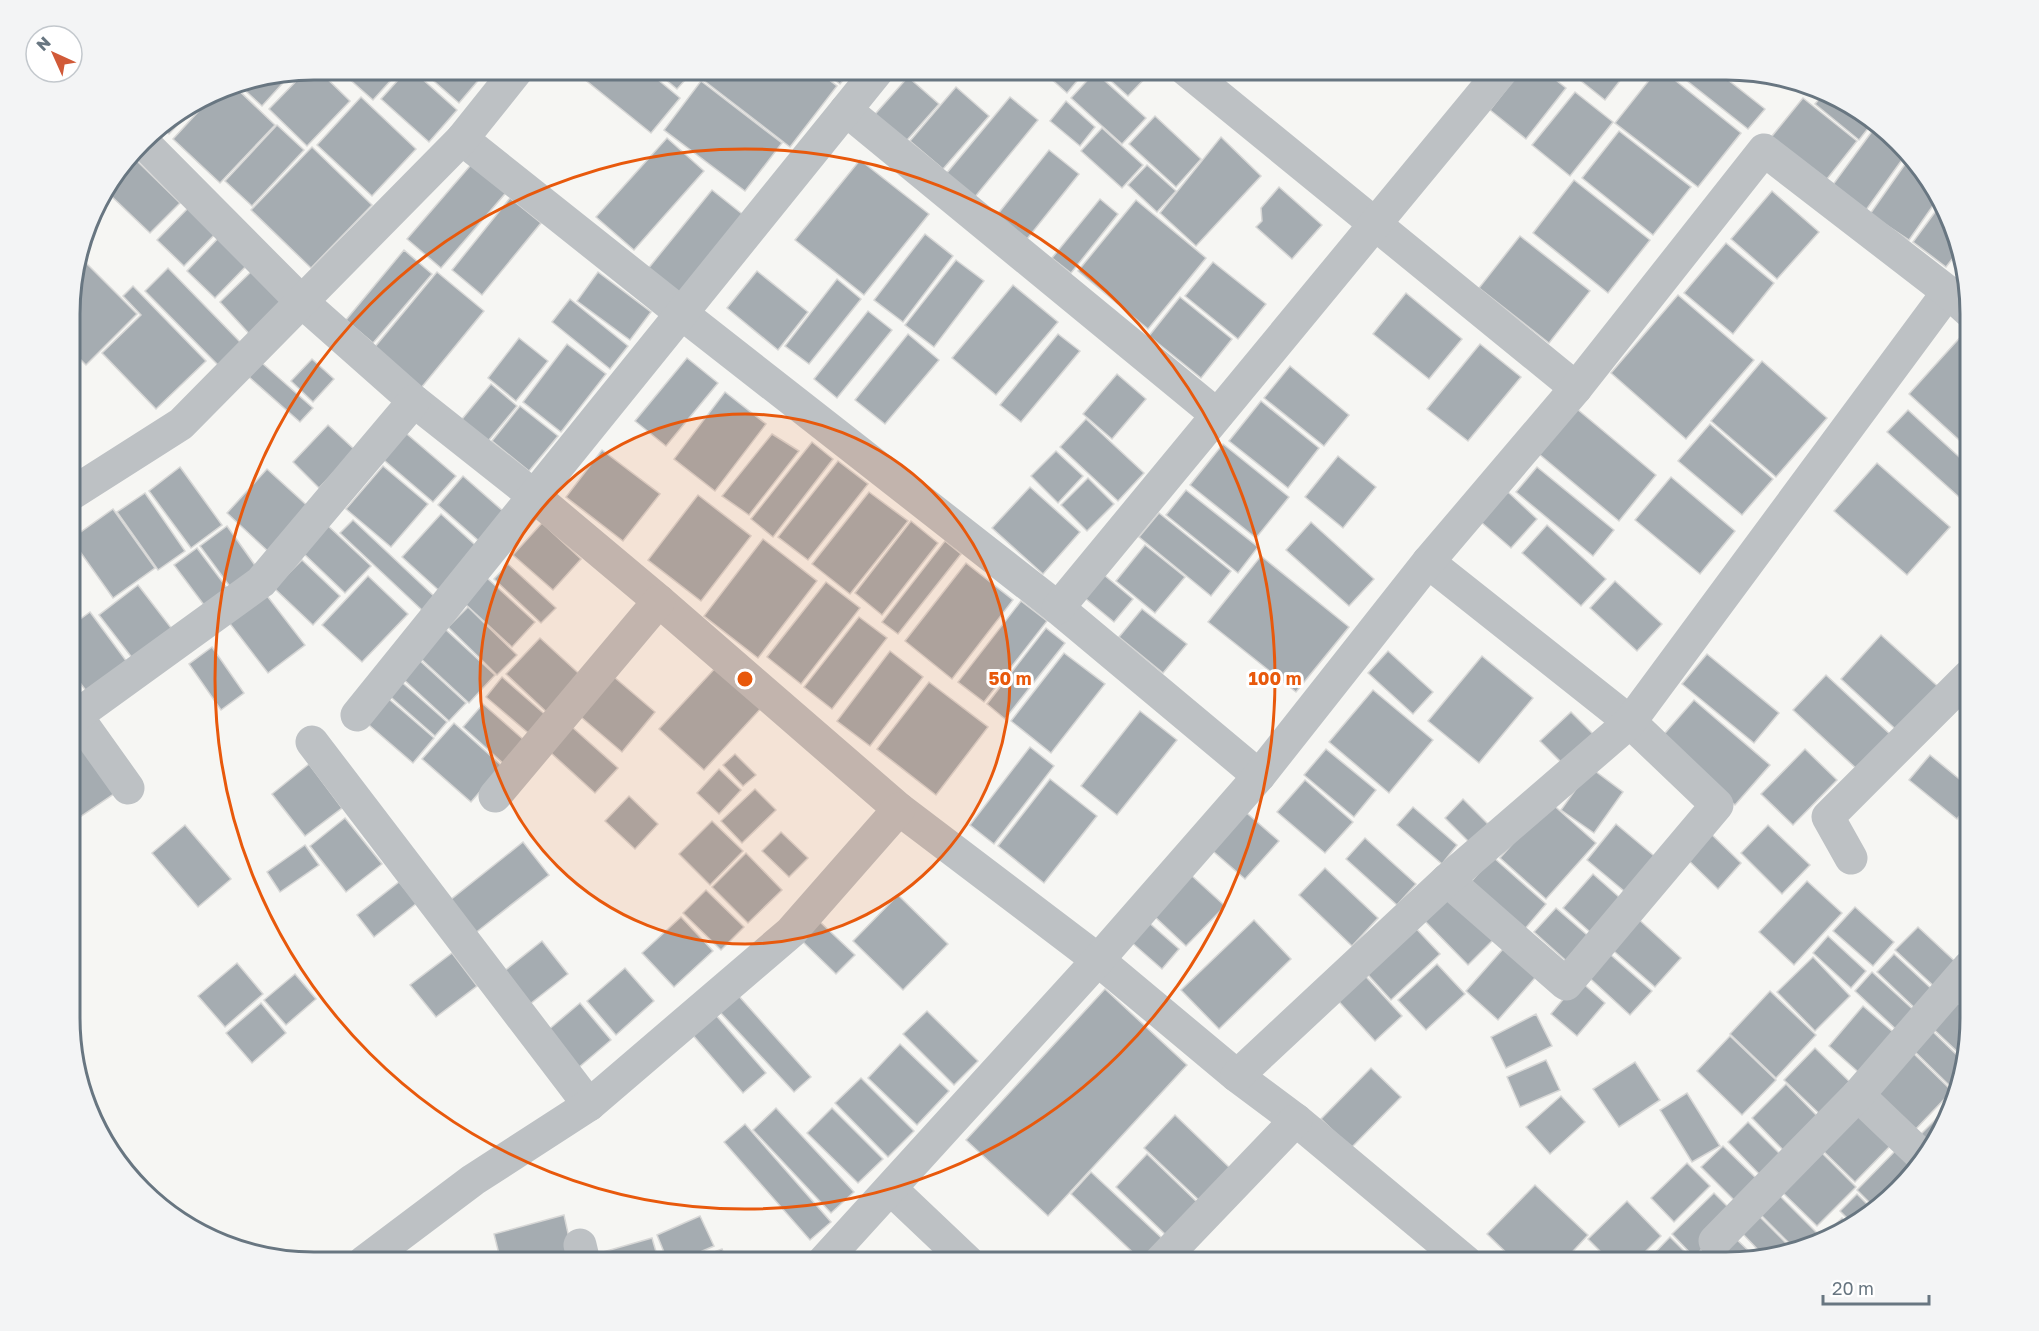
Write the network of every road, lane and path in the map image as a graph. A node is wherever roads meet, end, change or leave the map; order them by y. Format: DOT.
graph roads {
  1 [pos="509,80"];
  2 [pos="870,80"];
  3 [pos="1198,80"];
  4 [pos="1494,80"];
  5 [pos="846,110"];
  6 [pos="462,139"];
  7 [pos="149,148"];
  8 [pos="1375,224"];
  9 [pos="301,301"];
  10 [pos="1959,302"];
  11 [pos="681,314"];
  12 [pos="1576,388"];
  13 [pos="414,401"];
  14 [pos="1217,415"];
  15 [pos="80,488"];
  16 [pos="534,496"];
  17 [pos="1428,562"];
  18 [pos="659,601"];
  19 [pos="1058,608"];
  20 [pos="1960,686"];
  21 [pos="80,707"];
  22 [pos="357,715"];
  23 [pos="80,722"];
  24 [pos="1630,722"];
  25 [pos="312,742"];
  26 [pos="1259,776"];
  27 [pos="128,788"];
  28 [pos="495,796"];
  29 [pos="899,808"];
  30 [pos="1851,858"];
  31 [pos="1447,880"];
  32 [pos="1098,960"];
  33 [pos="1960,978"];
  34 [pos="1238,1076"];
  35 [pos="1858,1095"];
  36 [pos="589,1105"];
  37 [pos="1296,1120"];
  38 [pos="1917,1151"];
  39 [pos="891,1189"];
  40 [pos="1715,1241"];
  41 [pos="377,1252"];
  42 [pos="832,1252"];
  43 [pos="957,1252"];
  44 [pos="1170,1252"];
  45 [pos="1454,1252"];
  1 -- 6 [label="street"];
  2 -- 5 [label="street"];
  3 -- 8 [label="street"];
  4 -- 8 [label="street"];
  5 -- 11 [label="street"];
  5 -- 14 [label="street"];
  6 -- 9 [label="street"];
  6 -- 11 [label="street"];
  7 -- 9 [label="street"];
  8 -- 12 [label="street"];
  8 -- 14 [label="street"];
  9 -- 13 [label="street"];
  9 -- 15 [label="street"];
  10 -- 12 [label="street"];
  10 -- 24 [label="street"];
  11 -- 16 [label="street"];
  11 -- 19 [label="street"];
  12 -- 17 [label="street"];
  13 -- 16 [label="street"];
  13 -- 21 [label="street"];
  14 -- 19 [label="street"];
  16 -- 18 [label="street"];
  16 -- 22 [label="street"];
  17 -- 24 [label="street"];
  17 -- 26 [label="street"];
  18 -- 28 [label="street"];
  18 -- 29 [label="street"];
  19 -- 26 [label="street"];
  20 -- 30 [label="street"];
  23 -- 27 [label="street"];
  24 -- 31 [label="street"];
  24 -- 31 [label="street"];
  25 -- 36 [label="street"];
  26 -- 32 [label="street"];
  29 -- 32 [label="street"];
  29 -- 36 [label="street"];
  31 -- 34 [label="street"];
  32 -- 34 [label="street"];
  32 -- 39 [label="street"];
  33 -- 35 [label="street"];
  34 -- 37 [label="street"];
  35 -- 38 [label="street"];
  35 -- 40 [label="street"];
  36 -- 41 [label="street"];
  37 -- 44 [label="street"];
  37 -- 45 [label="street"];
  39 -- 42 [label="street"];
  39 -- 43 [label="street"];
}
